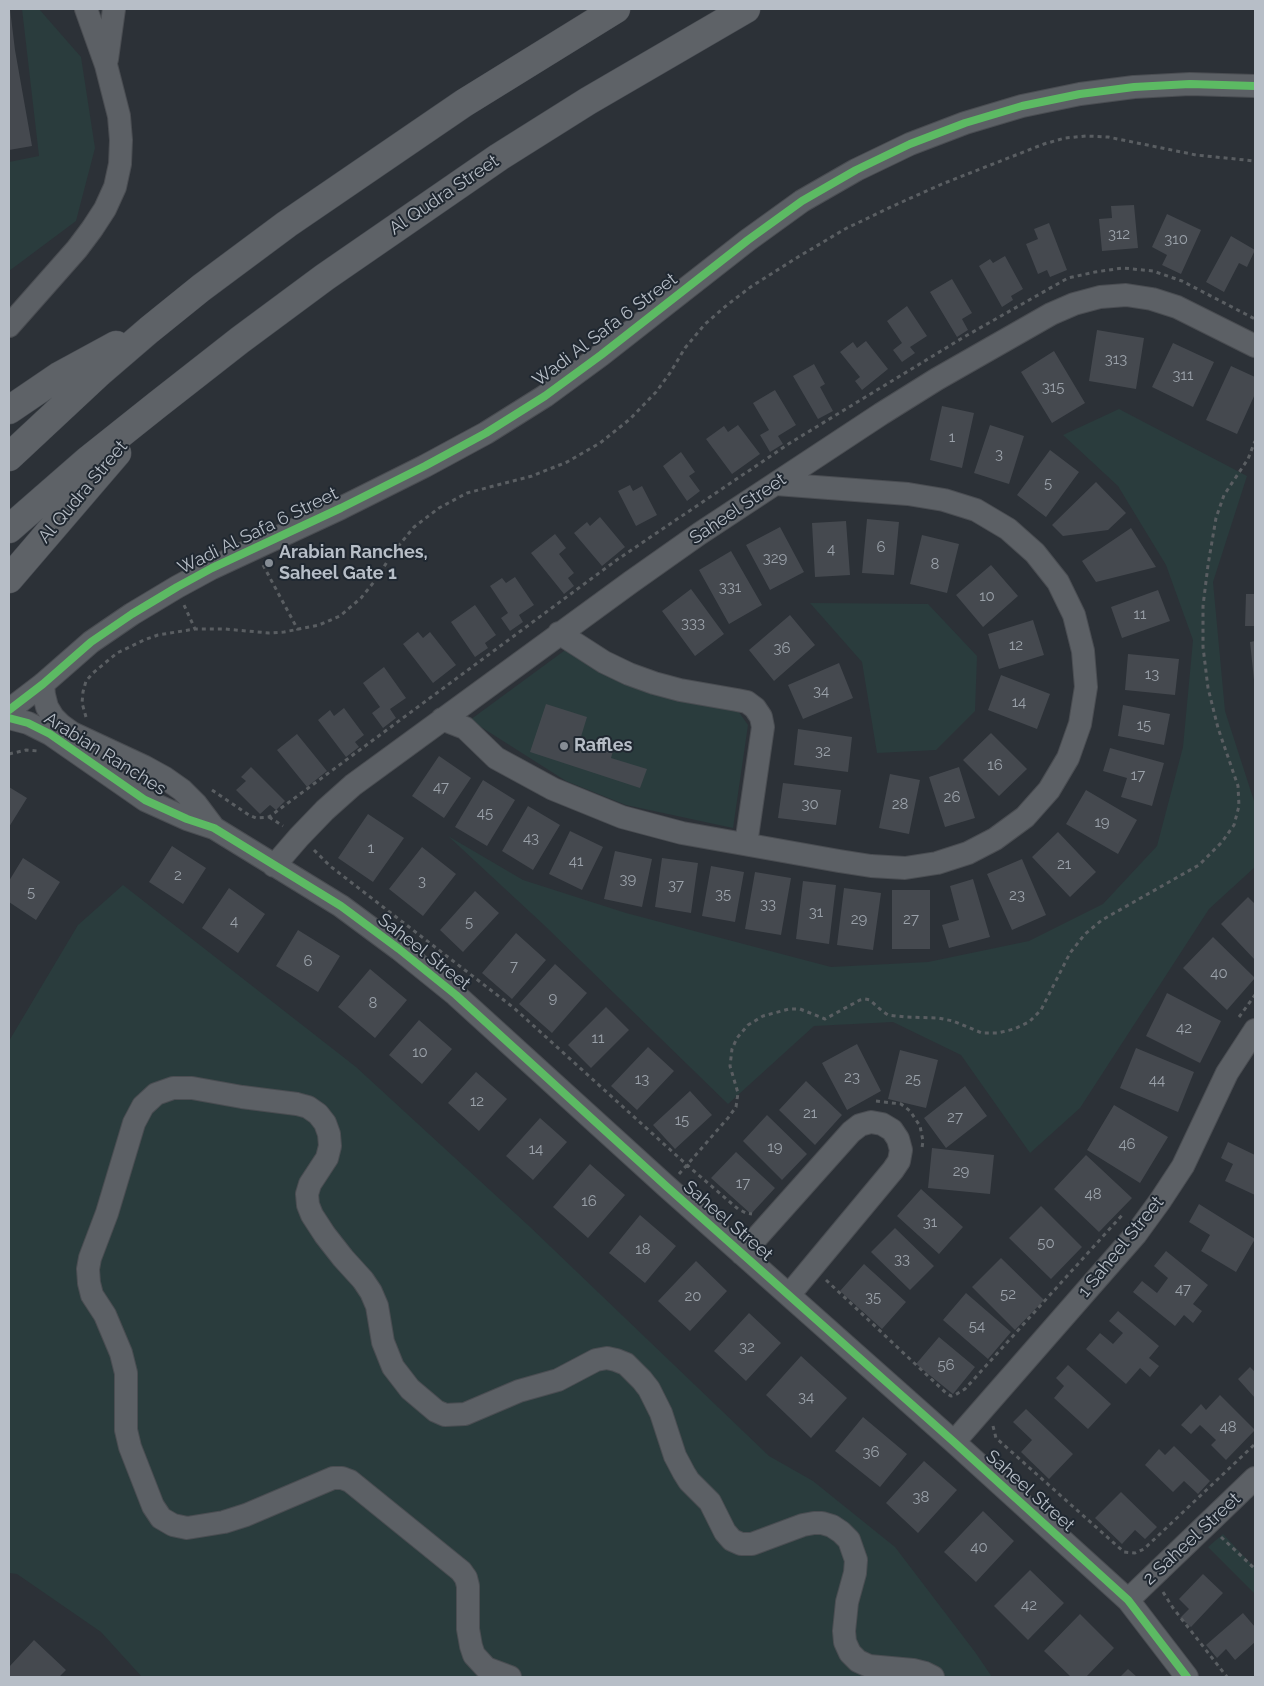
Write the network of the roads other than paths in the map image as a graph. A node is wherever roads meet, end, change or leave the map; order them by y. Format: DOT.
graph roads {
  1 [pos="86,9"];
  2 [pos="90,9"];
  3 [pos="108,9"];
  4 [pos="114,9"];
  5 [pos="616,9"];
  6 [pos="746,9"];
  7 [pos="106,65"];
  8 [pos="1255,86"];
  9 [pos="9,326"];
  10 [pos="149,330"];
  11 [pos="1255,346"];
  12 [pos="157,405"];
  13 [pos="9,410"];
  14 [pos="9,457"];
  15 [pos="776,484"];
  16 [pos="9,529"];
  17 [pos="9,579"];
  18 [pos="559,633"];
  19 [pos="42,684"];
  20 [pos="9,710"];
  21 [pos="9,718"];
  22 [pos="442,719"];
  23 [pos="136,763"];
  24 [pos="123,786"];
  25 [pos="197,804"];
  26 [pos="214,828"];
  27 [pos="746,844"];
  28 [pos="274,866"];
  29 [pos="1246,1026"];
  30 [pos="742,1254"];
  31 [pos="789,1295"];
  32 [pos="954,1442"];
  33 [pos="1255,1478"];
  34 [pos="1128,1600"];
  35 [pos="510,1677"];
  36 [pos="933,1677"];
  37 [pos="1187,1677"];
  1 -- 7 [label="street"];
  2 -- 3 [label="street"];
  4 -- 7 [label="street"];
  5 -- 10 [label="main road"];
  6 -- 12 [label="main road, Al Qudra Street"];
  7 -- 9 [label="street"];
  8 -- 19 [label="street, Wadi Al Safa 6 Street"];
  10 -- 13 [label="main road"];
  10 -- 14 [label="main road"];
  11 -- 15 [label="street, Saheel Street"];
  12 -- 16 [label="main road, Al Qudra Street"];
  12 -- 17 [label="main road, Al Qudra Street"];
  15 -- 18 [label="street, Saheel Street"];
  15 -- 27 [label="street"];
  18 -- 22 [label="street, Saheel Street"];
  18 -- 27 [label="street"];
  19 -- 20 [label="street, Wadi Al Safa 6 Street"];
  19 -- 23 [label="street, Arabian Ranches"];
  21 -- 24 [label="street, Arabian Ranches"];
  22 -- 27 [label="street"];
  22 -- 28 [label="street, Saheel Street"];
  23 -- 24 [label="street"];
  23 -- 25 [label="street, Arabian Ranches"];
  24 -- 25 [label="street, Arabian Ranches"];
  25 -- 26 [label="street, Arabian Ranches"];
  26 -- 28 [label="street, Saheel Street"];
  28 -- 30 [label="street, Saheel Street"];
  29 -- 32 [label="street, 1 Saheel Street"];
  30 -- 31 [label="street, Saheel Street"];
  30 -- 31 [label="street"];
  31 -- 32 [label="street, Saheel Street"];
  32 -- 34 [label="street, Saheel Street"];
  33 -- 34 [label="street, 2 Saheel Street"];
  34 -- 37 [label="street, Saheel Street"];
  35 -- 36 [label="street"];
}
